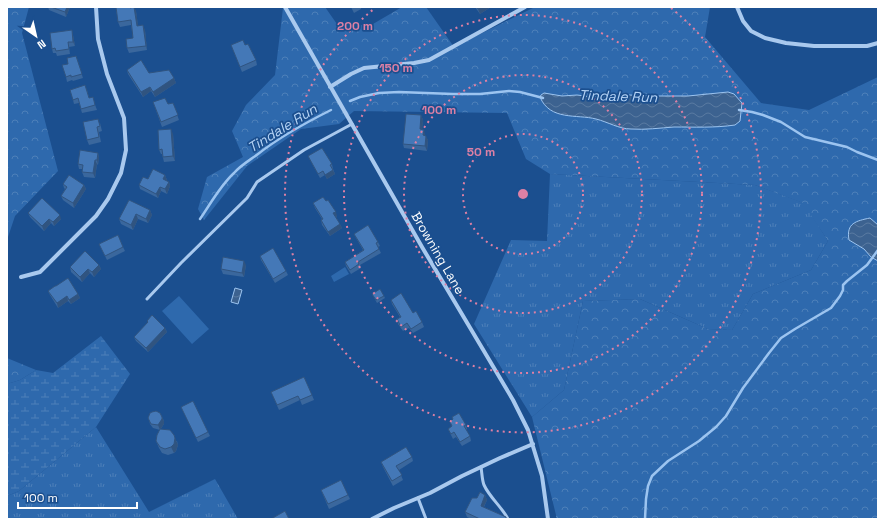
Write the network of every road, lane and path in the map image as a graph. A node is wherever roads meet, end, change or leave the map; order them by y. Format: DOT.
graph roads {
  1 [pos="96,7"];
  2 [pos="285,7"];
  3 [pos="525,7"];
  4 [pos="737,7"];
  5 [pos="878,43"];
  6 [pos="330,87"];
  7 [pos="352,124"];
  8 [pos="21,277"];
  9 [pos="147,299"];
  10 [pos="533,444"];
  11 [pos="481,467"];
  12 [pos="418,498"];
  13 [pos="372,519"];
  14 [pos="426,519"];
  15 [pos="508,519"];
  16 [pos="548,519"];
  1 -- 8 [label="street"];
  2 -- 6 [label="street, Browning Lane"];
  3 -- 6 [label="street"];
  4 -- 5 [label="street"];
  6 -- 7 [label="street, Browning Lane"];
  7 -- 9 [label="lane"];
  7 -- 10 [label="street, Browning Lane"];
  10 -- 11 [label="street"];
  10 -- 16 [label="street, Browning Lane"];
  11 -- 12 [label="street"];
  11 -- 15 [label="lane"];
  12 -- 13 [label="street"];
  12 -- 14 [label="lane"];
}
